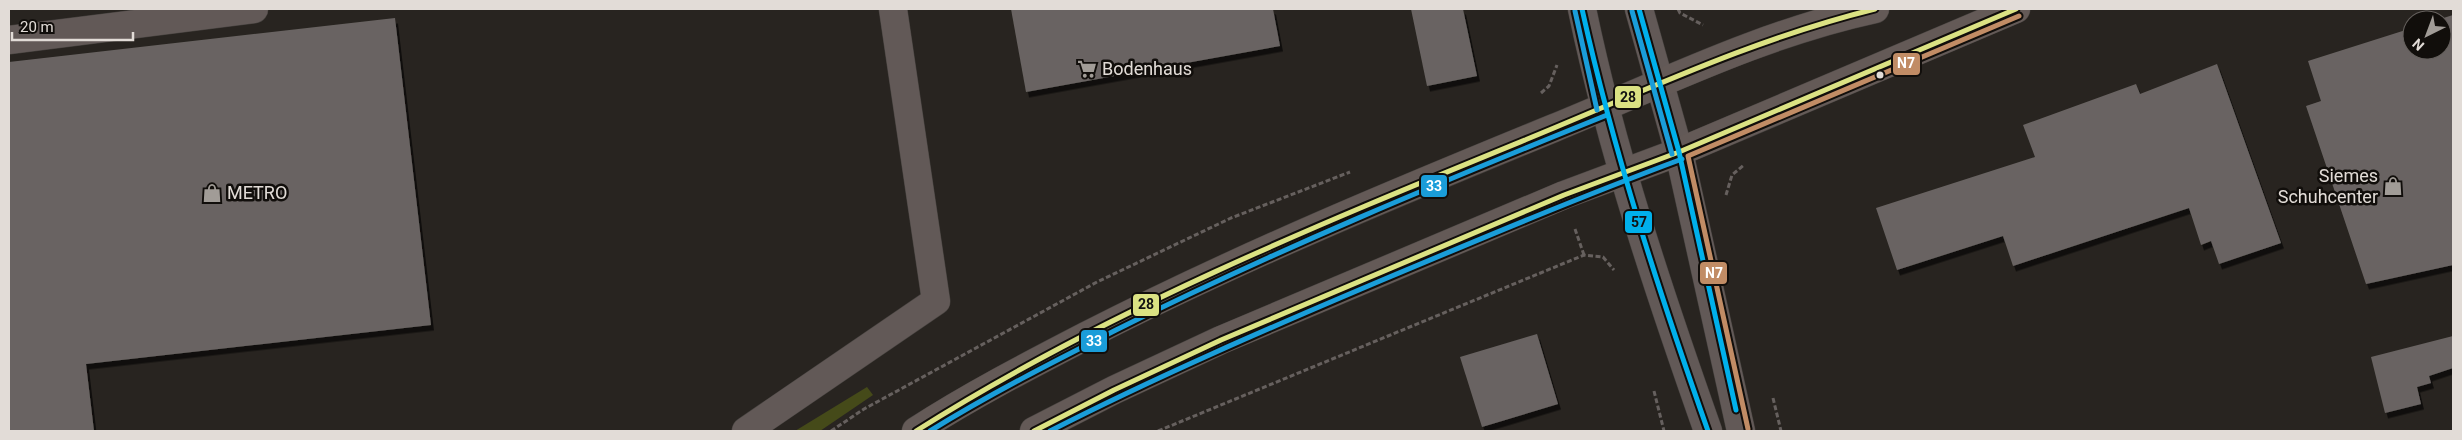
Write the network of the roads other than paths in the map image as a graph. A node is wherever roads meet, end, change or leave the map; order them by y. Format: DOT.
graph roads {
  1 [pos="254,9"];
  2 [pos="893,9"];
  3 [pos="1582,9"];
  4 [pos="1639,9"];
  5 [pos="1875,9"];
  6 [pos="2016,9"];
  7 [pos="125,17"];
  8 [pos="9,40"];
  9 [pos="1660,84"];
  10 [pos="1604,108"];
  11 [pos="1679,152"];
  12 [pos="1621,173"];
  13 [pos="746,431"];
  14 [pos="916,431"];
  15 [pos="1034,431"];
  16 [pos="1708,431"];
  17 [pos="1740,431"];
  1 -- 7 [label="street"];
  2 -- 13 [label="street"];
  3 -- 10 [label="street"];
  4 -- 9 [label="street"];
  5 -- 9 [label="main road"];
  6 -- 11 [label="main road"];
  7 -- 8 [label="street"];
  9 -- 10 [label="main road"];
  9 -- 11 [label="street"];
  10 -- 12 [label="street"];
  10 -- 14 [label="main road"];
  11 -- 12 [label="main road"];
  11 -- 17 [label="street"];
  12 -- 15 [label="main road"];
  12 -- 16 [label="street"];
}
